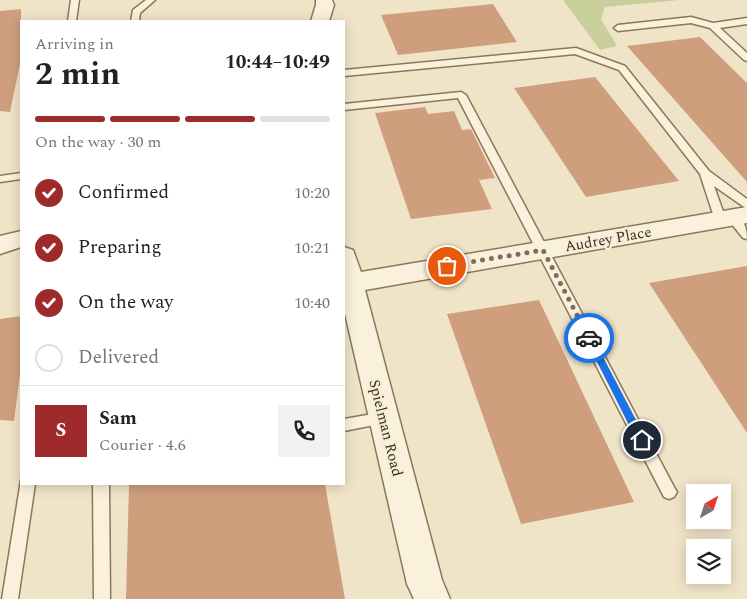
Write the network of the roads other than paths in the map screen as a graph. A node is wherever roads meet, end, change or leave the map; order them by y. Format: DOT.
graph roads {
  1 [pos="75,0"];
  2 [pos="150,0"];
  3 [pos="324,0"];
  4 [pos="72,20"];
  5 [pos="135,20"];
  6 [pos="320,20"];
  7 [pos="747,21"];
  8 [pos="713,26"];
  9 [pos="618,28"];
  10 [pos="747,58"];
  11 [pos="345,74"];
  12 [pos="345,107"];
  13 [pos="705,173"];
  14 [pos="20,176"];
  15 [pos="0,178"];
  16 [pos="739,219"];
  17 [pos="20,239"];
  18 [pos="0,245"];
  19 [pos="543,250"];
  20 [pos="347,269"];
  21 [pos="384,418"];
  22 [pos="345,425"];
  23 [pos="27,485"];
  24 [pos="101,485"];
  25 [pos="669,492"];
  26 [pos="10,599"];
  27 [pos="102,599"];
  28 [pos="432,599"];
  1 -- 4 [label="lane"];
  2 -- 5 [label="lane"];
  3 -- 6 [label="street"];
  7 -- 8 [label="lane"];
  8 -- 9 [label="lane"];
  8 -- 10 [label="lane"];
  11 -- 13 [label="lane"];
  12 -- 19 [label="lane"];
  13 -- 16 [label="lane"];
  13 -- 16 [label="lane"];
  14 -- 15 [label="lane"];
  16 -- 19 [label="street, Audrey Place"];
  17 -- 18 [label="street"];
  19 -- 20 [label="street, Audrey Place"];
  19 -- 25 [label="lane"];
  20 -- 21 [label="street, Spielman Road"];
  21 -- 22 [label="lane"];
  21 -- 28 [label="street, Spielman Road"];
  23 -- 26 [label="lane"];
  24 -- 27 [label="lane"];
}
